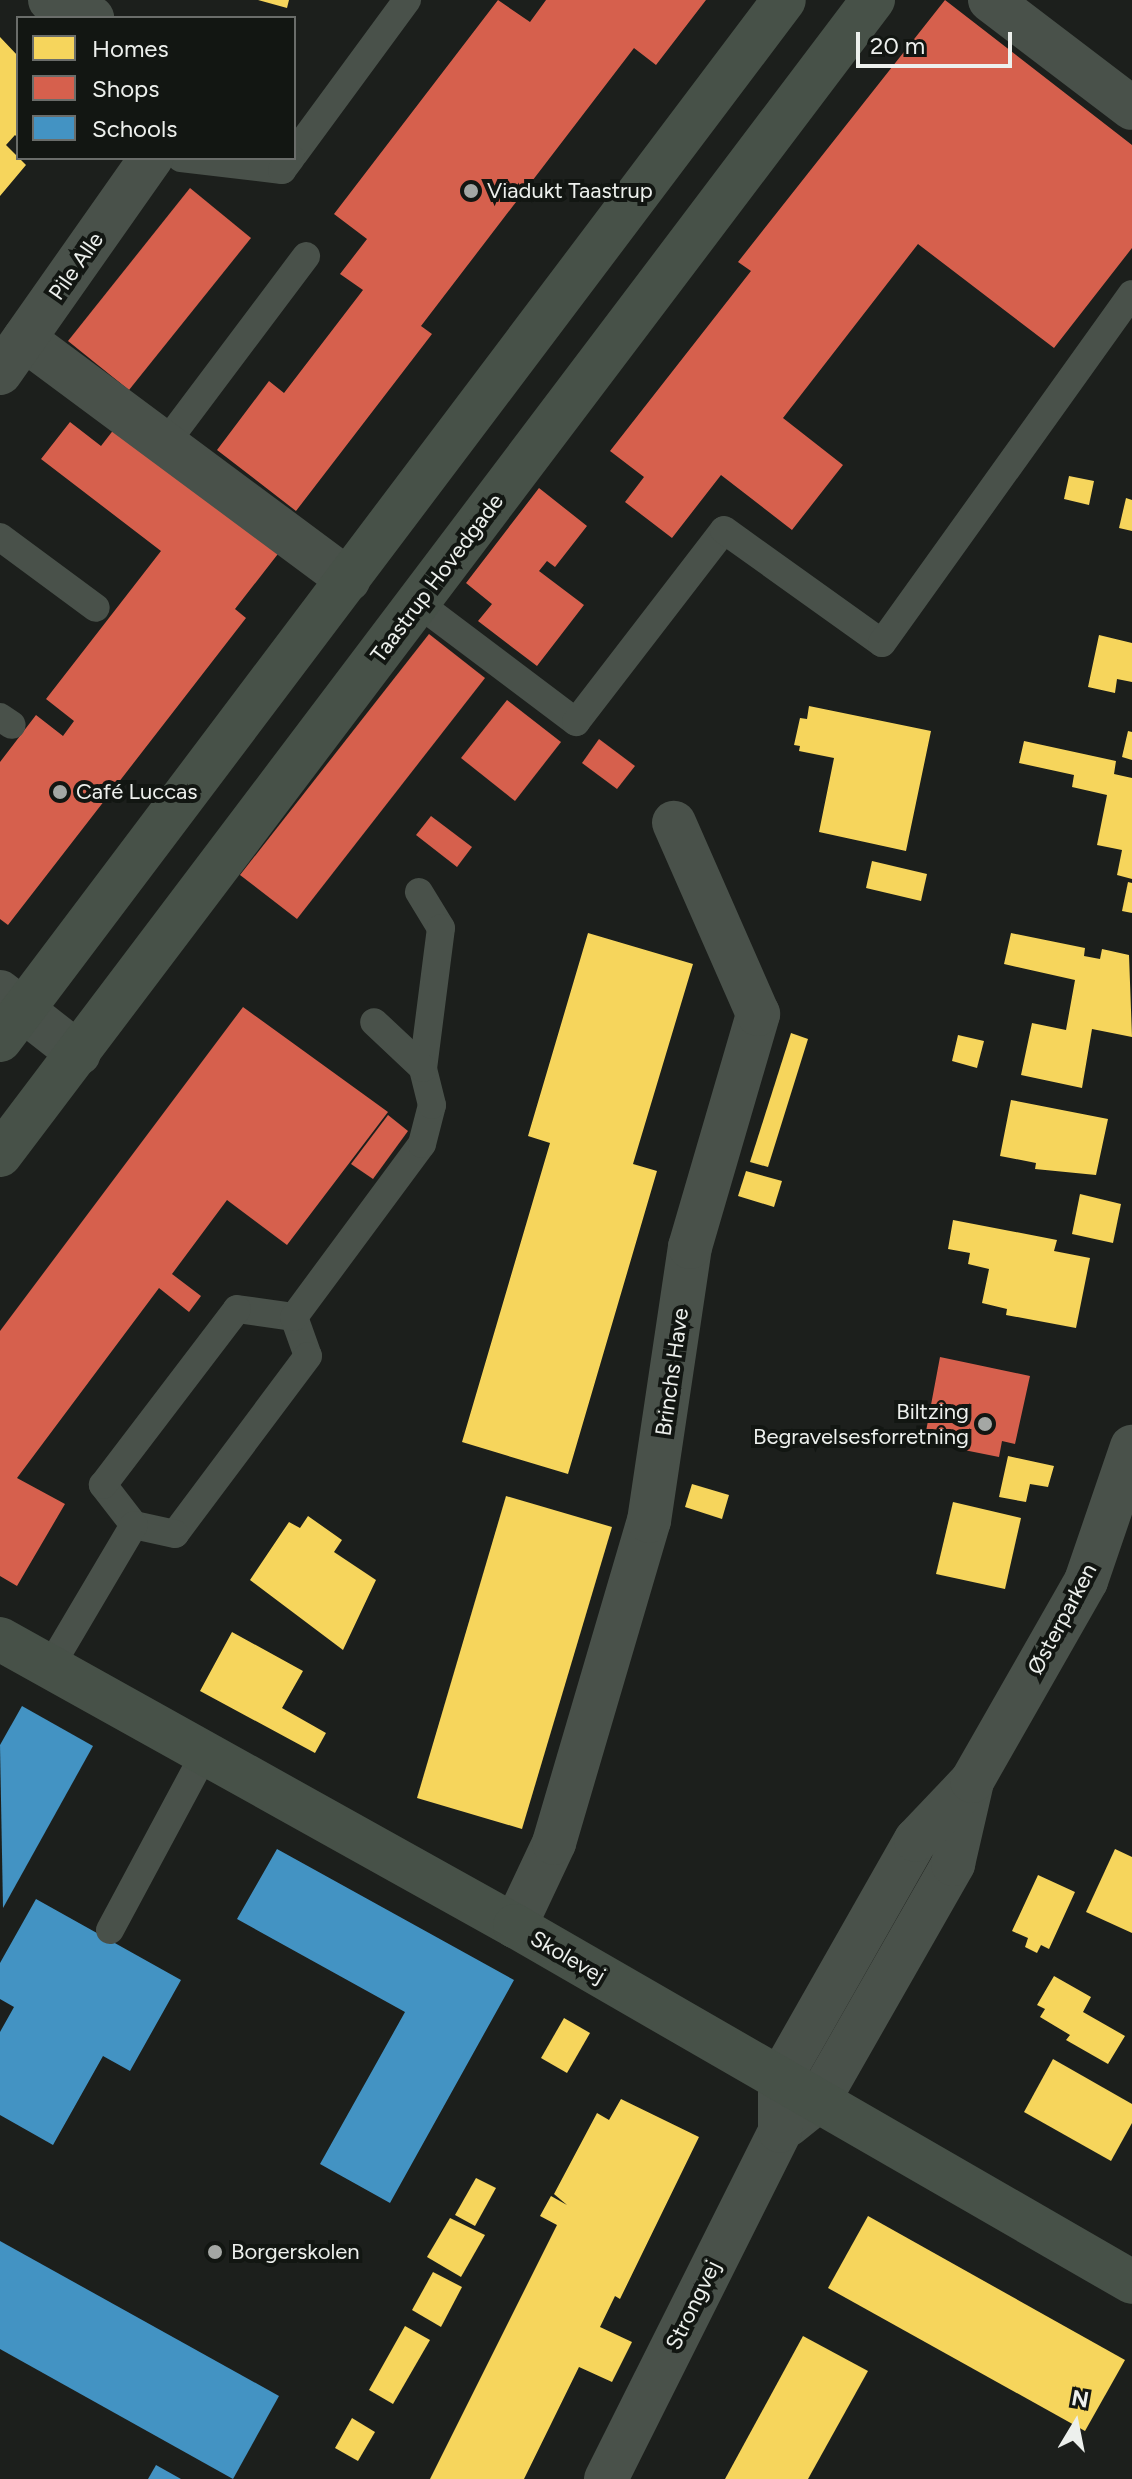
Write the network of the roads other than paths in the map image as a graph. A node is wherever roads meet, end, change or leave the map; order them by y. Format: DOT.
graph roads {
  1 [pos="50,0"];
  2 [pos="407,0"];
  3 [pos="784,0"];
  4 [pos="873,0"];
  5 [pos="990,0"];
  6 [pos="87,16"];
  7 [pos="1132,108"];
  8 [pos="296,152"];
  9 [pos="150,160"];
  10 [pos="198,160"];
  11 [pos="290,160"];
  12 [pos="306,256"];
  13 [pos="1132,294"];
  14 [pos="12,356"];
  15 [pos="165,444"];
  16 [pos="0,537"];
  17 [pos="348,580"];
  18 [pos="418,603"];
  19 [pos="96,608"];
  20 [pos="674,823"];
  21 [pos="419,892"];
  22 [pos="8,1014"];
  23 [pos="374,1022"];
  24 [pos="79,1054"];
  25 [pos="423,1068"];
  26 [pos="0,1155"];
  27 [pos="294,1317"];
  28 [pos="1132,1447"];
  29 [pos="134,1525"];
  30 [pos="0,1639"];
  31 [pos="50,1667"];
  32 [pos="205,1753"];
  33 [pos="972,1781"];
  34 [pos="515,1926"];
  35 [pos="110,1930"];
  36 [pos="780,2079"];
  37 [pos="818,2101"];
  38 [pos="780,2131"];
  39 [pos="1132,2282"];
  40 [pos="606,2479"];
  1 -- 6 [label="street"];
  2 -- 8 [label="lane"];
  3 -- 17 [label="street"];
  4 -- 18 [label="street, Taastrup Hovedgade"];
  5 -- 7 [label="street"];
  9 -- 14 [label="street, Pile Alle"];
  10 -- 11 [label="lane"];
  12 -- 15 [label="lane"];
  13 -- 18 [label="lane"];
  14 -- 15 [label="street"];
  15 -- 17 [label="street"];
  16 -- 19 [label="lane"];
  17 -- 22 [label="street"];
  18 -- 24 [label="street, Taastrup Hovedgade"];
  20 -- 34 [label="street, Brinchs Have"];
  21 -- 25 [label="lane"];
  22 -- 24 [label="street"];
  23 -- 25 [label="lane"];
  24 -- 26 [label="street, Taastrup Hovedgade"];
  25 -- 27 [label="lane"];
  27 -- 29 [label="lane"];
  27 -- 29 [label="lane"];
  28 -- 33 [label="street, Østerparken"];
  29 -- 31 [label="lane"];
  30 -- 31 [label="street, Skolevej"];
  31 -- 32 [label="street, Skolevej"];
  32 -- 34 [label="street, Skolevej"];
  32 -- 35 [label="lane"];
  33 -- 36 [label="street, Østerparken"];
  33 -- 37 [label="street, Østerparken"];
  34 -- 36 [label="street, Skolevej"];
  36 -- 37 [label="street, Skolevej"];
  36 -- 38 [label="street, Strongvej"];
  37 -- 38 [label="street, Strongvej"];
  37 -- 39 [label="street, Skolevej"];
  38 -- 40 [label="street, Strongvej"];
}
